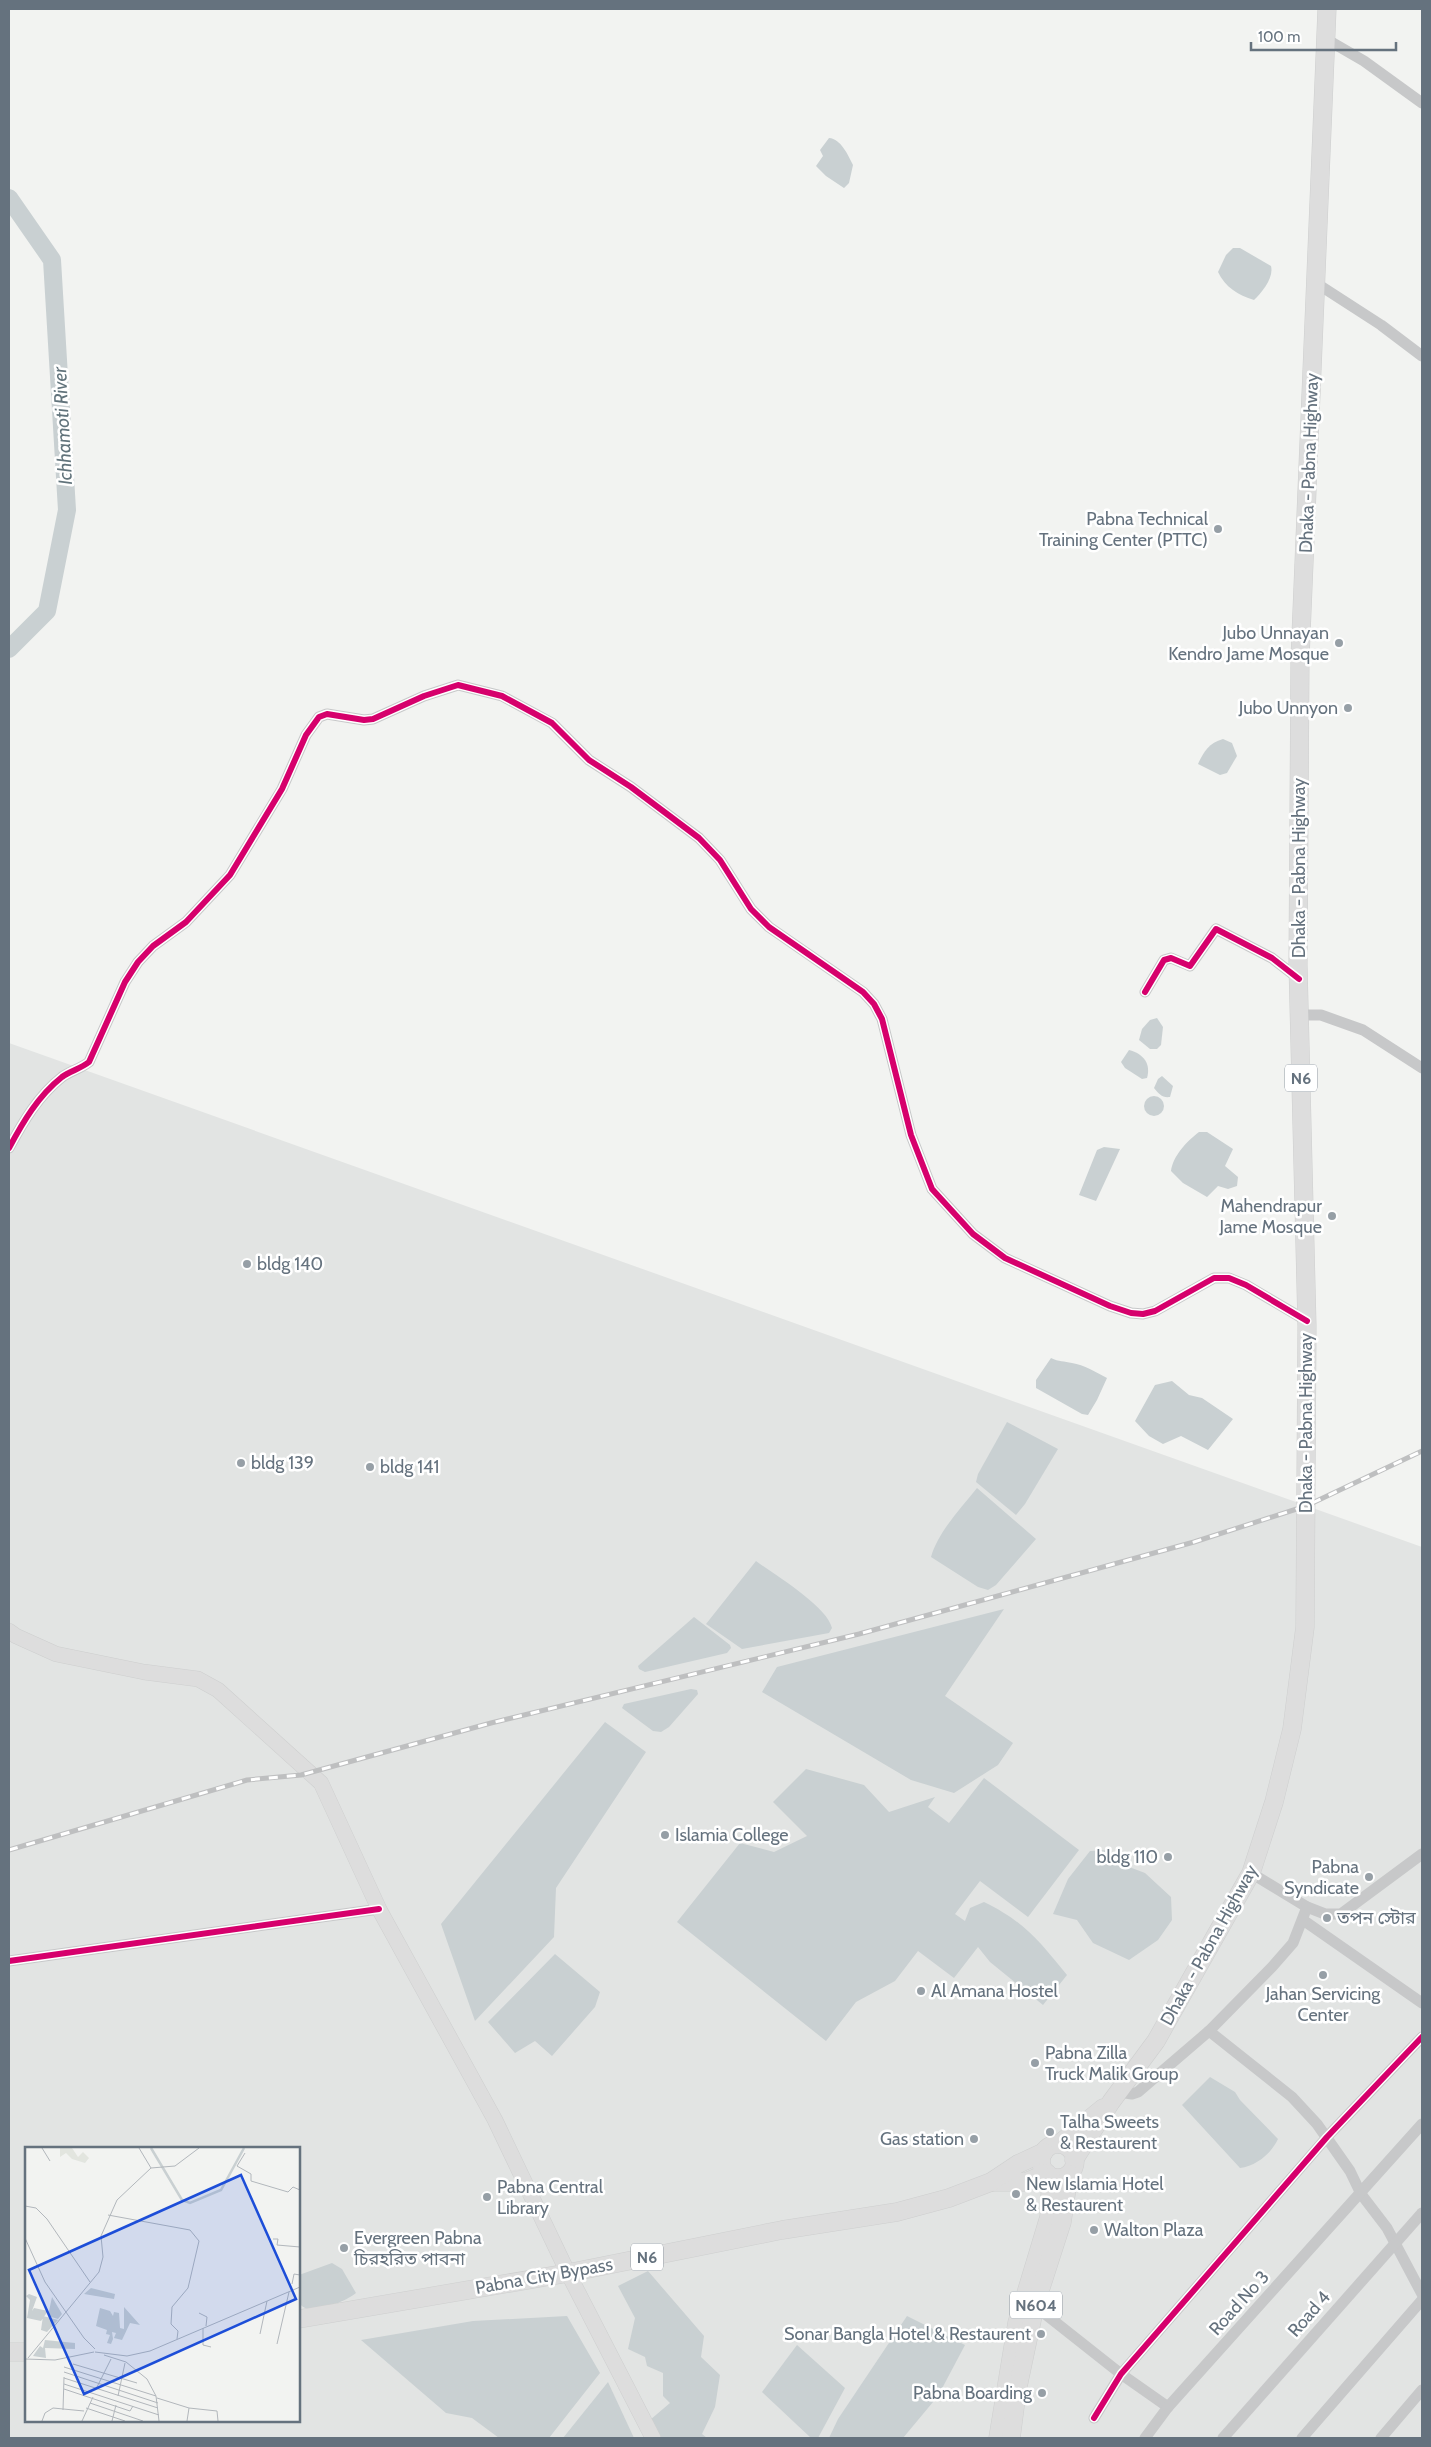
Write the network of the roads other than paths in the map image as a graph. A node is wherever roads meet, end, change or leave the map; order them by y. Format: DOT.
graph roads {
  1 [pos="1327,9"];
  2 [pos="1326,39"];
  3 [pos="1422,103"];
  4 [pos="1316,284"];
  5 [pos="1422,356"];
  6 [pos="1299,979"];
  7 [pos="1145,992"];
  8 [pos="1300,1015"];
  9 [pos="1422,1068"];
  10 [pos="9,1148"];
  11 [pos="1307,1321"];
  12 [pos="9,1631"];
  13 [pos="1422,1854"];
  14 [pos="1251,1873"];
  15 [pos="1307,1907"];
  16 [pos="379,1909"];
  17 [pos="1303,1920"];
  18 [pos="9,1961"];
  19 [pos="1422,2003"];
  20 [pos="1209,2031"];
  21 [pos="1422,2037"];
  22 [pos="1115,2097"];
  23 [pos="1422,2124"];
  24 [pos="1327,2137"];
  25 [pos="1051,2148"];
  26 [pos="1072,2167"];
  27 [pos="1049,2175"];
  28 [pos="991,2182"];
  29 [pos="1362,2194"];
  30 [pos="1422,2213"];
  31 [pos="1056,2220"];
  32 [pos="1394,2243"];
  33 [pos="568,2273"];
  34 [pos="1422,2294"];
  35 [pos="1422,2300"];
  36 [pos="1035,2306"];
  37 [pos="300,2319"];
  38 [pos="9,2352"];
  39 [pos="25,2352"];
  40 [pos="1121,2374"];
  41 [pos="1422,2390"];
  42 [pos="1168,2407"];
  43 [pos="1094,2418"];
  44 [pos="1006,2431"];
  45 [pos="653,2438"];
  46 [pos="1145,2438"];
  47 [pos="1223,2438"];
  48 [pos="1302,2438"];
  49 [pos="1381,2438"];
  1 -- 2 [label="highway, Dhaka - Pabna Highway / N6"];
  2 -- 3 [label="street"];
  2 -- 4 [label="highway, Dhaka - Pabna Highway / N6"];
  4 -- 5 [label="street"];
  4 -- 6 [label="highway, Dhaka - Pabna Highway / N6"];
  6 -- 7 [label="street"];
  6 -- 8 [label="highway, Dhaka - Pabna Highway / N6"];
  8 -- 9 [label="street"];
  8 -- 11 [label="highway, Dhaka - Pabna Highway / N6"];
  10 -- 11 [label="street"];
  11 -- 14 [label="highway, Dhaka - Pabna Highway / N6"];
  12 -- 16 [label="main road"];
  13 -- 15 [label="street"];
  14 -- 15 [label="street"];
  14 -- 22 [label="highway, Dhaka - Pabna Highway / N6"];
  15 -- 17 [label="street"];
  16 -- 18 [label="street"];
  16 -- 33 [label="main road"];
  17 -- 19 [label="street"];
  17 -- 20 [label="street"];
  20 -- 22 [label="street"];
  20 -- 24 [label="street"];
  21 -- 24 [label="street"];
  22 -- 25 [label="highway, Dhaka - Pabna Highway"];
  22 -- 26 [label="highway, Dhaka - Pabna Highway / N6"];
  23 -- 29 [label="street, Road No 3"];
  24 -- 29 [label="street"];
  24 -- 40 [label="street"];
  25 -- 26 [label="highway"];
  25 -- 27 [label="highway, N604"];
  25 -- 28 [label="highway, Pabna City Bypass"];
  26 -- 27 [label="highway"];
  26 -- 31 [label="highway, Dhaka - Pabna Highway / N604"];
  27 -- 28 [label="highway, Pabna City Bypass"];
  27 -- 31 [label="highway, Dhaka - Pabna Highway / N604"];
  28 -- 33 [label="highway, Pabna City Bypass / N6"];
  29 -- 32 [label="street"];
  29 -- 42 [label="street, Road No 3"];
  30 -- 32 [label="street, Road 4"];
  31 -- 36 [label="highway, Dhaka - Pabna Highway / N604"];
  31 -- 44 [label="highway, Dhaka - Pabna Highway / N604"];
  32 -- 34 [label="street"];
  32 -- 47 [label="street, Road 4"];
  33 -- 37 [label="highway, Pabna City Bypass / N6"];
  33 -- 45 [label="main road"];
  35 -- 48 [label="street"];
  36 -- 40 [label="street"];
  36 -- 44 [label="highway, Dhaka - Pabna Highway / N604"];
  38 -- 39 [label="highway"];
  40 -- 42 [label="street"];
  40 -- 43 [label="street"];
  41 -- 49 [label="street"];
  42 -- 46 [label="street, Road No 3"];
}
